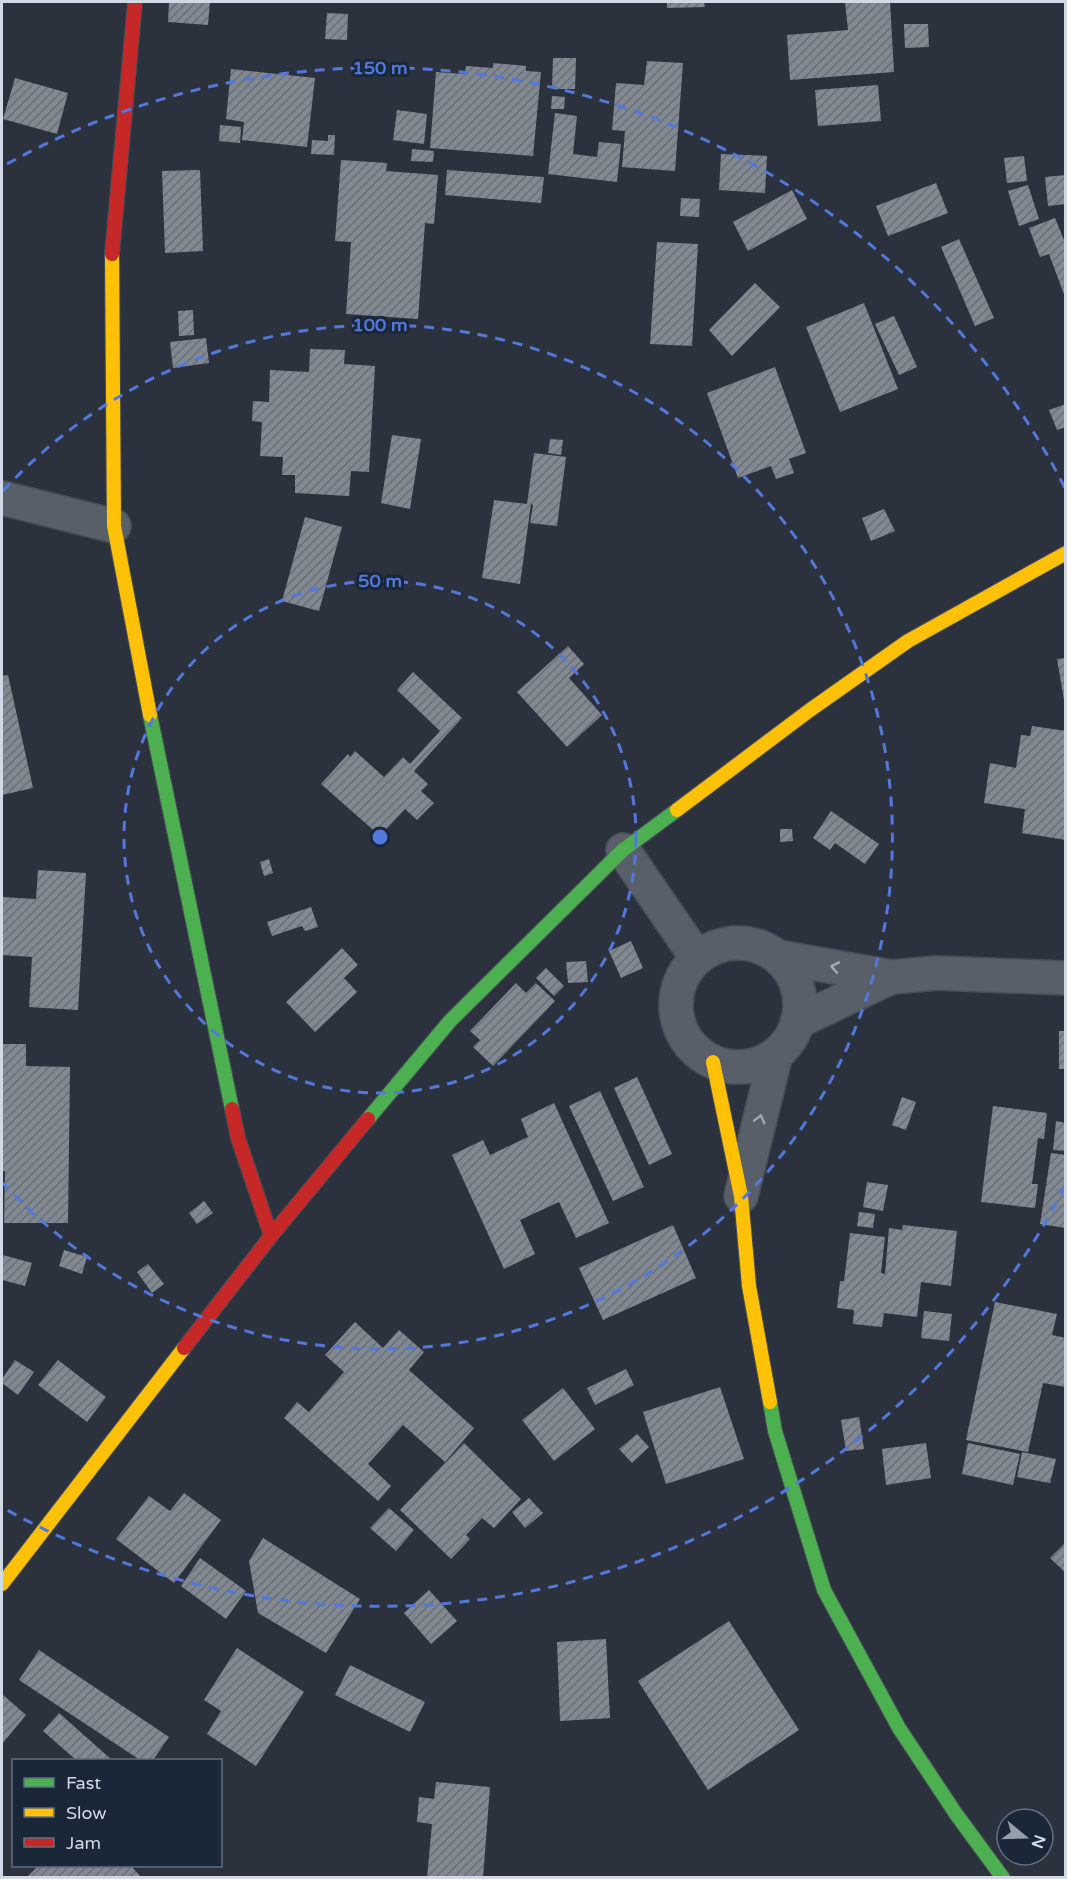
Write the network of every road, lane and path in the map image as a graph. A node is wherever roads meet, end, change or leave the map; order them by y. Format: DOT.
graph roads {
  1 [pos="135,2"];
  2 [pos="2,498"];
  3 [pos="114,526"];
  4 [pos="1065,553"];
  5 [pos="623,850"];
  6 [pos="778,957"];
  7 [pos="697,958"];
  8 [pos="891,977"];
  9 [pos="1065,978"];
  10 [pos="797,1022"];
  11 [pos="776,1054"];
  12 [pos="713,1062"];
  13 [pos="741,1196"];
  14 [pos="271,1236"];
  15 [pos="2,1584"];
  16 [pos="1003,1878"];
  1 -- 3 [label="street"];
  2 -- 3 [label="street"];
  3 -- 14 [label="street"];
  4 -- 5 [label="street"];
  5 -- 7 [label="street"];
  5 -- 14 [label="street"];
  6 -- 7 [label="street"];
  8 -- 6 [label="street, one-way"];
  6 -- 10 [label="street"];
  7 -- 12 [label="street"];
  8 -- 9 [label="street"];
  8 -- 10 [label="street"];
  10 -- 11 [label="street"];
  11 -- 12 [label="street"];
  13 -- 11 [label="street, one-way"];
  12 -- 13 [label="street"];
  13 -- 16 [label="street"];
  14 -- 15 [label="street"];
}
